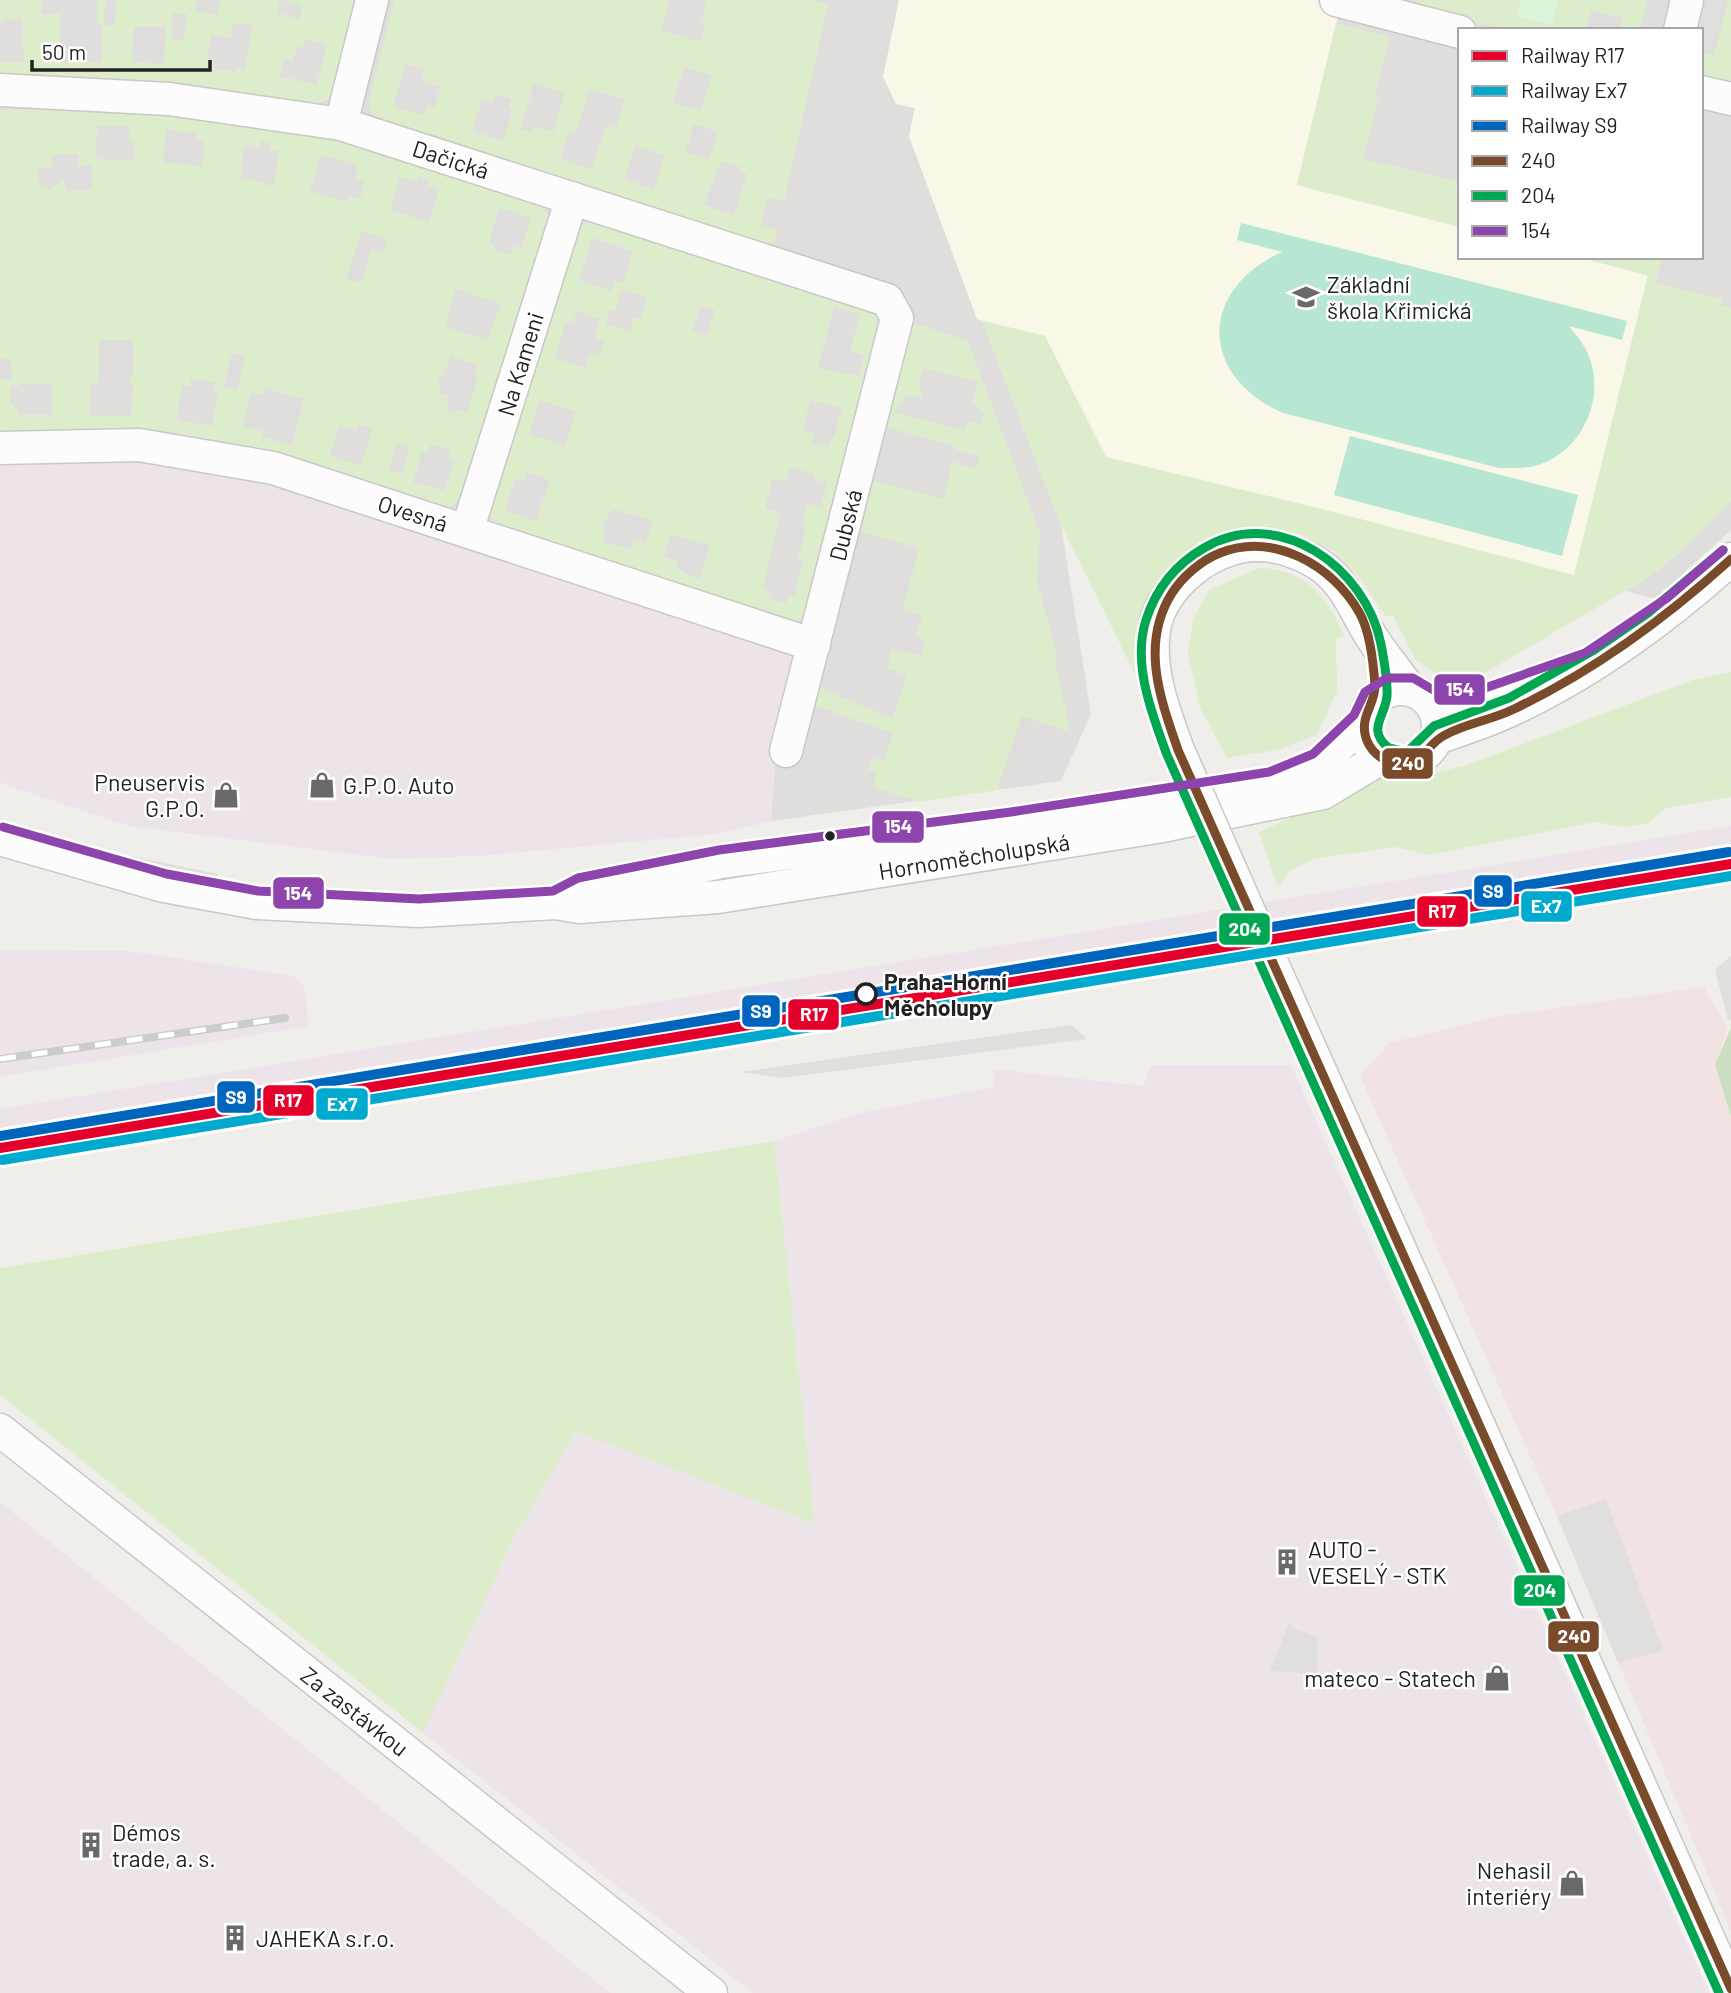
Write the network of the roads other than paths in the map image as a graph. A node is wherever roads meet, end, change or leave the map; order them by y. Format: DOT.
graph roads {
  1 [pos="372,0"];
  2 [pos="1336,0"];
  3 [pos="1687,0"];
  4 [pos="1680,28"];
  5 [pos="1458,31"];
  6 [pos="0,90"];
  7 [pos="1703,92"];
  8 [pos="1731,99"];
  9 [pos="341,124"];
  10 [pos="572,198"];
  11 [pos="887,300"];
  12 [pos="0,448"];
  13 [pos="467,531"];
  14 [pos="1731,559"];
  15 [pos="1369,633"];
  16 [pos="814,645"];
  17 [pos="1591,664"];
  18 [pos="1421,697"];
  19 [pos="1369,711"];
  20 [pos="1437,738"];
  21 [pos="786,751"];
  22 [pos="1381,758"];
  23 [pos="0,839"];
  24 [pos="556,903"];
  25 [pos="0,1430"];
  26 [pos="1731,1989"];
  27 [pos="710,1993"];
  1 -- 9 [label="street"];
  2 -- 5 [label="street"];
  3 -- 4 [label="street"];
  6 -- 9 [label="street, Dačická"];
  7 -- 8 [label="street"];
  9 -- 10 [label="street, Dačická"];
  10 -- 11 [label="street, Dačická"];
  10 -- 13 [label="street, Na Kameni"];
  11 -- 16 [label="street, Dubská"];
  12 -- 13 [label="street, Ovesná"];
  13 -- 16 [label="street, Ovesná"];
  14 -- 17 [label="street, Hornoměcholupská"];
  15 -- 18 [label="street"];
  15 -- 19 [label="street"];
  15 -- 26 [label="street, bridge"];
  16 -- 21 [label="street, Dubská"];
  17 -- 18 [label="street, Hornoměcholupská"];
  17 -- 20 [label="street, Hornoměcholupská"];
  18 -- 19 [label="street, Hornoměcholupská"];
  18 -- 20 [label="street"];
  19 -- 22 [label="street"];
  19 -- 24 [label="street, Hornoměcholupská"];
  20 -- 22 [label="street, Hornoměcholupská"];
  22 -- 24 [label="street, Hornoměcholupská"];
  23 -- 24 [label="street, Hornoměcholupská"];
  25 -- 27 [label="street, Za zastávkou"];
}
